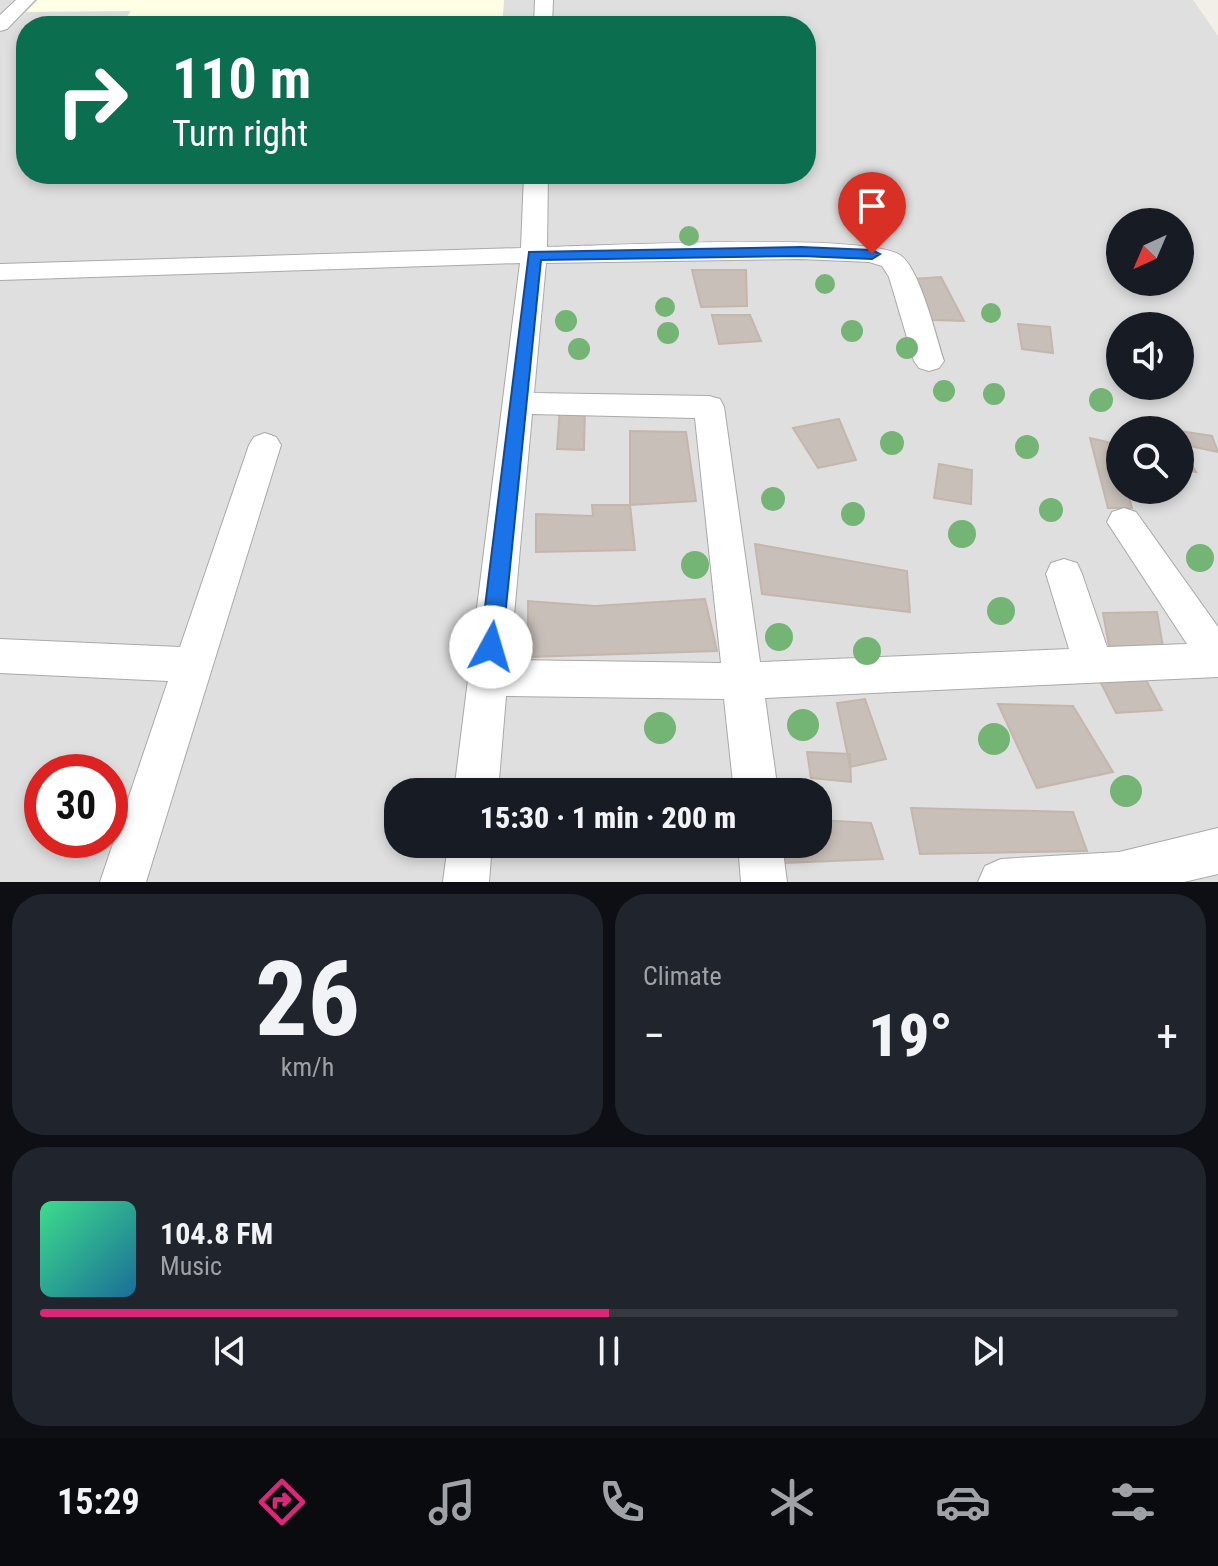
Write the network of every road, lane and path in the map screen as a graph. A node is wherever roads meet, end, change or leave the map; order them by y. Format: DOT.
graph roads {
  1 [pos="26,0"];
  2 [pos="0,25"];
  3 [pos="536,184"];
  4 [pos="534,255"];
  5 [pos="0,272"];
  6 [pos="929,361"];
  7 [pos="516,403"];
  8 [pos="265,445"];
  9 [pos="1124,522"];
  10 [pos="1064,574"];
  11 [pos="0,656"];
  12 [pos="1218,659"];
  13 [pos="194,665"];
  14 [pos="1094,666"];
  15 [pos="488,678"];
  16 [pos="743,681"];
  17 [pos="477,778"];
  18 [pos="754,778"];
  19 [pos="1218,851"];
  20 [pos="469,858"];
  21 [pos="761,858"];
  22 [pos="123,882"];
  23 [pos="466,882"];
  24 [pos="764,882"];
  25 [pos="1001,882"];
  1 -- 2 [label="street"];
  3 -- 4 [label="street"];
  4 -- 5 [label="street"];
  4 -- 6 [label="street"];
  4 -- 7 [label="street"];
  7 -- 15 [label="street"];
  7 -- 16 [label="street"];
  8 -- 13 [label="street"];
  9 -- 12 [label="street"];
  10 -- 14 [label="street"];
  11 -- 13 [label="street"];
  12 -- 14 [label="street"];
  13 -- 22 [label="street"];
  14 -- 16 [label="street"];
  15 -- 16 [label="street"];
  15 -- 17 [label="street"];
  16 -- 18 [label="street"];
  19 -- 25 [label="street"];
  20 -- 23 [label="street"];
  21 -- 24 [label="street"];
}
